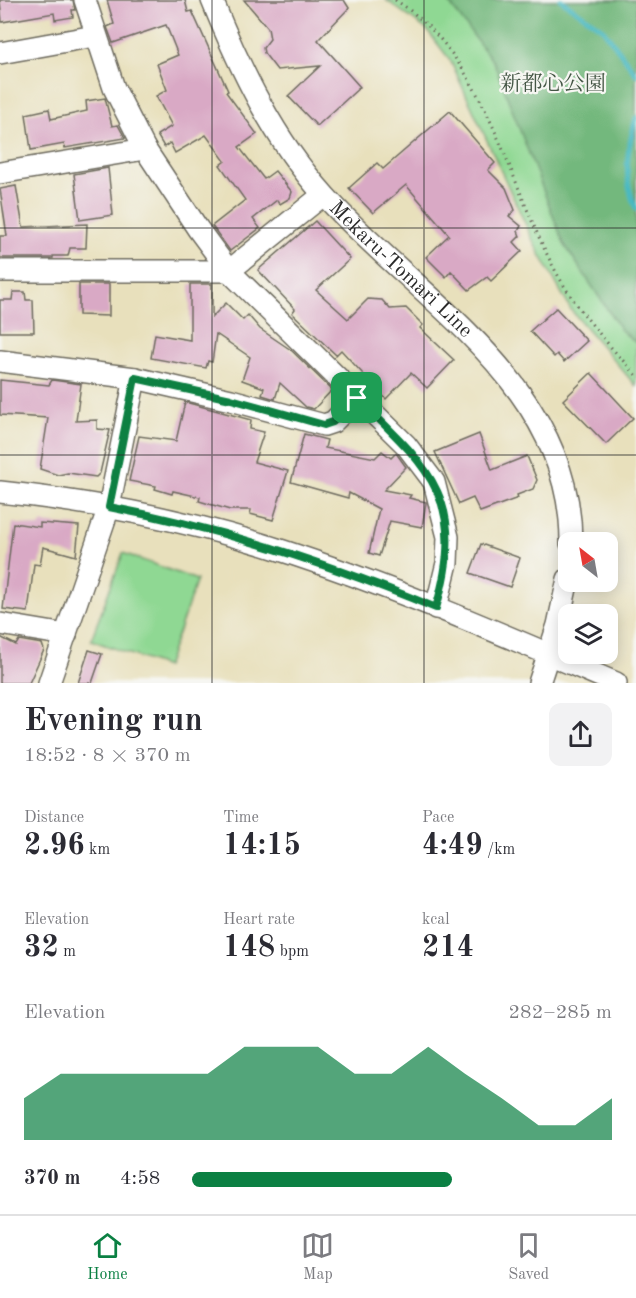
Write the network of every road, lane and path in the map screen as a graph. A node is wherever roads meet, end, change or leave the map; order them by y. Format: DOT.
graph roads {
  1 [pos="85,0"];
  2 [pos="212,0"];
  3 [pos="395,0"];
  4 [pos="95,36"];
  5 [pos="0,53"];
  6 [pos="145,149"];
  7 [pos="0,173"];
  8 [pos="323,195"];
  9 [pos="0,271"];
  10 [pos="229,271"];
  11 [pos="0,360"];
  12 [pos="636,375"];
  13 [pos="135,378"];
  14 [pos="357,398"];
  15 [pos="0,492"];
  16 [pos="109,507"];
  17 [pos="570,532"];
  18 [pos="565,592"];
  19 [pos="436,608"];
  20 [pos="0,624"];
  21 [pos="66,635"];
  22 [pos="549,654"];
  23 [pos="49,683"];
  24 [pos="539,683"];
  25 [pos="616,683"];
  1 -- 4 [label="street"];
  2 -- 8 [label="street, Mekaru-Tomari Line"];
  3 -- 12 [label="path"];
  4 -- 5 [label="street"];
  4 -- 6 [label="street"];
  6 -- 7 [label="street"];
  6 -- 10 [label="street"];
  8 -- 10 [label="street"];
  8 -- 17 [label="street, Mekaru-Tomari Line"];
  9 -- 10 [label="street"];
  10 -- 14 [label="street"];
  11 -- 13 [label="street"];
  13 -- 14 [label="street"];
  13 -- 16 [label="street"];
  14 -- 19 [label="street"];
  15 -- 16 [label="street"];
  16 -- 19 [label="street"];
  16 -- 21 [label="street"];
  18 -- 22 [label="street"];
  19 -- 22 [label="street"];
  20 -- 21 [label="street"];
  21 -- 23 [label="street"];
  22 -- 24 [label="street"];
  22 -- 25 [label="street"];
}
